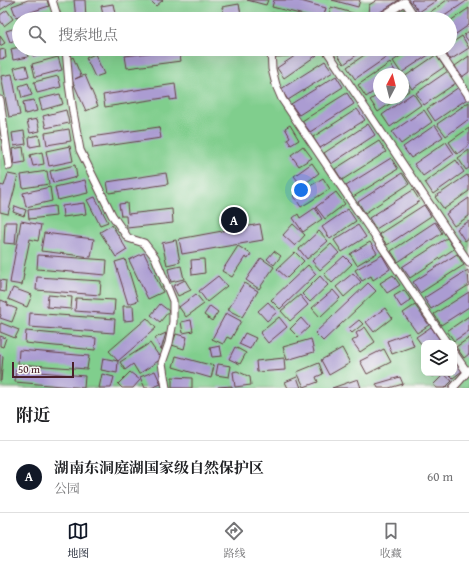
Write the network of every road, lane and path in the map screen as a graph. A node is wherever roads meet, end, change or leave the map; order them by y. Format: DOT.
graph roads {
  1 [pos="52,0"];
  2 [pos="56,12"];
  3 [pos="389,12"];
  4 [pos="411,12"];
  5 [pos="67,56"];
  6 [pos="271,56"];
  7 [pos="332,56"];
  8 [pos="442,56"];
  9 [pos="469,96"];
  10 [pos="0,100"];
  11 [pos="9,166"];
  12 [pos="469,263"];
  13 [pos="445,340"];
  14 [pos="457,357"];
  15 [pos="468,371"];
  16 [pos="166,388"];
  17 [pos="453,388"];
  1 -- 2 [label="street"];
  3 -- 4 [label="street"];
  5 -- 16 [label="street"];
  6 -- 13 [label="street"];
  7 -- 12 [label="street"];
  8 -- 9 [label="street"];
  10 -- 11 [label="street"];
  14 -- 15 [label="street"];
  15 -- 17 [label="street"];
}
